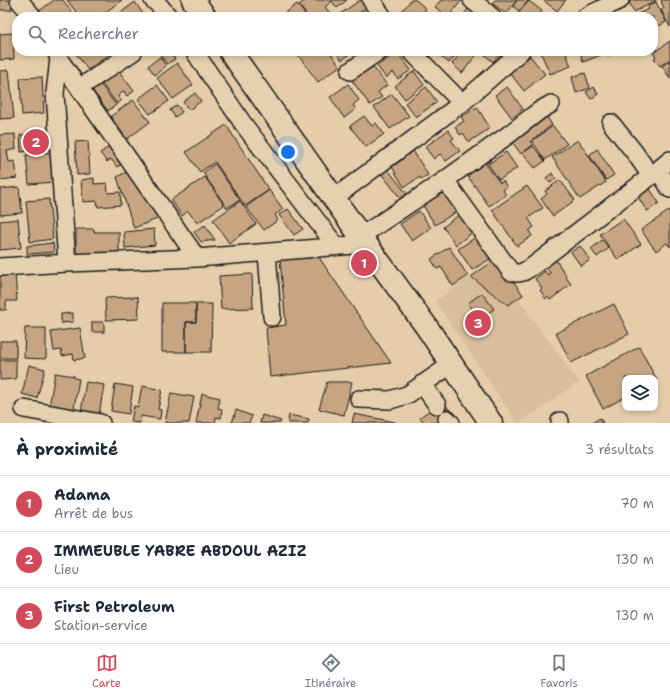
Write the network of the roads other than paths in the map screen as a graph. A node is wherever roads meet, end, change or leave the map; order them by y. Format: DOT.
graph roads {
  1 [pos="153,0"];
  2 [pos="193,0"];
  3 [pos="371,0"];
  4 [pos="472,0"];
  5 [pos="620,0"];
  6 [pos="594,5"];
  7 [pos="165,12"];
  8 [pos="202,12"];
  9 [pos="379,12"];
  10 [pos="486,12"];
  11 [pos="57,56"];
  12 [pos="58,56"];
  13 [pos="127,56"];
  14 [pos="197,56"];
  15 [pos="234,56"];
  16 [pos="372,56"];
  17 [pos="416,56"];
  18 [pos="515,56"];
  19 [pos="350,71"];
  20 [pos="79,88"];
  21 [pos="462,103"];
  22 [pos="550,104"];
  23 [pos="611,123"];
  24 [pos="660,168"];
  25 [pos="445,180"];
  26 [pos="670,189"];
  27 [pos="334,198"];
  28 [pos="363,240"];
  29 [pos="336,246"];
  30 [pos="267,253"];
  31 [pos="197,258"];
  32 [pos="67,263"];
  33 [pos="0,267"];
  34 [pos="272,317"];
  35 [pos="452,364"];
  36 [pos="422,384"];
  37 [pos="360,399"];
  38 [pos="437,405"];
  39 [pos="24,409"];
  40 [pos="101,423"];
  41 [pos="491,423"];
  1 -- 7 [label="street"];
  2 -- 8 [label="main road"];
  3 -- 9 [label="street"];
  4 -- 10 [label="street"];
  5 -- 6 [label="street"];
  11 -- 32 [label="street"];
  12 -- 20 [label="street"];
  13 -- 20 [label="street"];
  14 -- 29 [label="street"];
  15 -- 27 [label="main road"];
  16 -- 19 [label="street"];
  17 -- 21 [label="street"];
  18 -- 21 [label="street"];
  20 -- 31 [label="street"];
  21 -- 27 [label="street"];
  22 -- 25 [label="street"];
  23 -- 24 [label="street"];
  24 -- 25 [label="street"];
  24 -- 26 [label="street"];
  25 -- 28 [label="street"];
  27 -- 28 [label="main road"];
  28 -- 29 [label="street"];
  28 -- 35 [label="main road"];
  29 -- 30 [label="street"];
  30 -- 31 [label="street"];
  30 -- 34 [label="street"];
  31 -- 32 [label="street"];
  32 -- 33 [label="street"];
  35 -- 36 [label="street"];
  35 -- 41 [label="main road"];
  36 -- 37 [label="street"];
  36 -- 38 [label="street"];
  39 -- 40 [label="street"];
}
